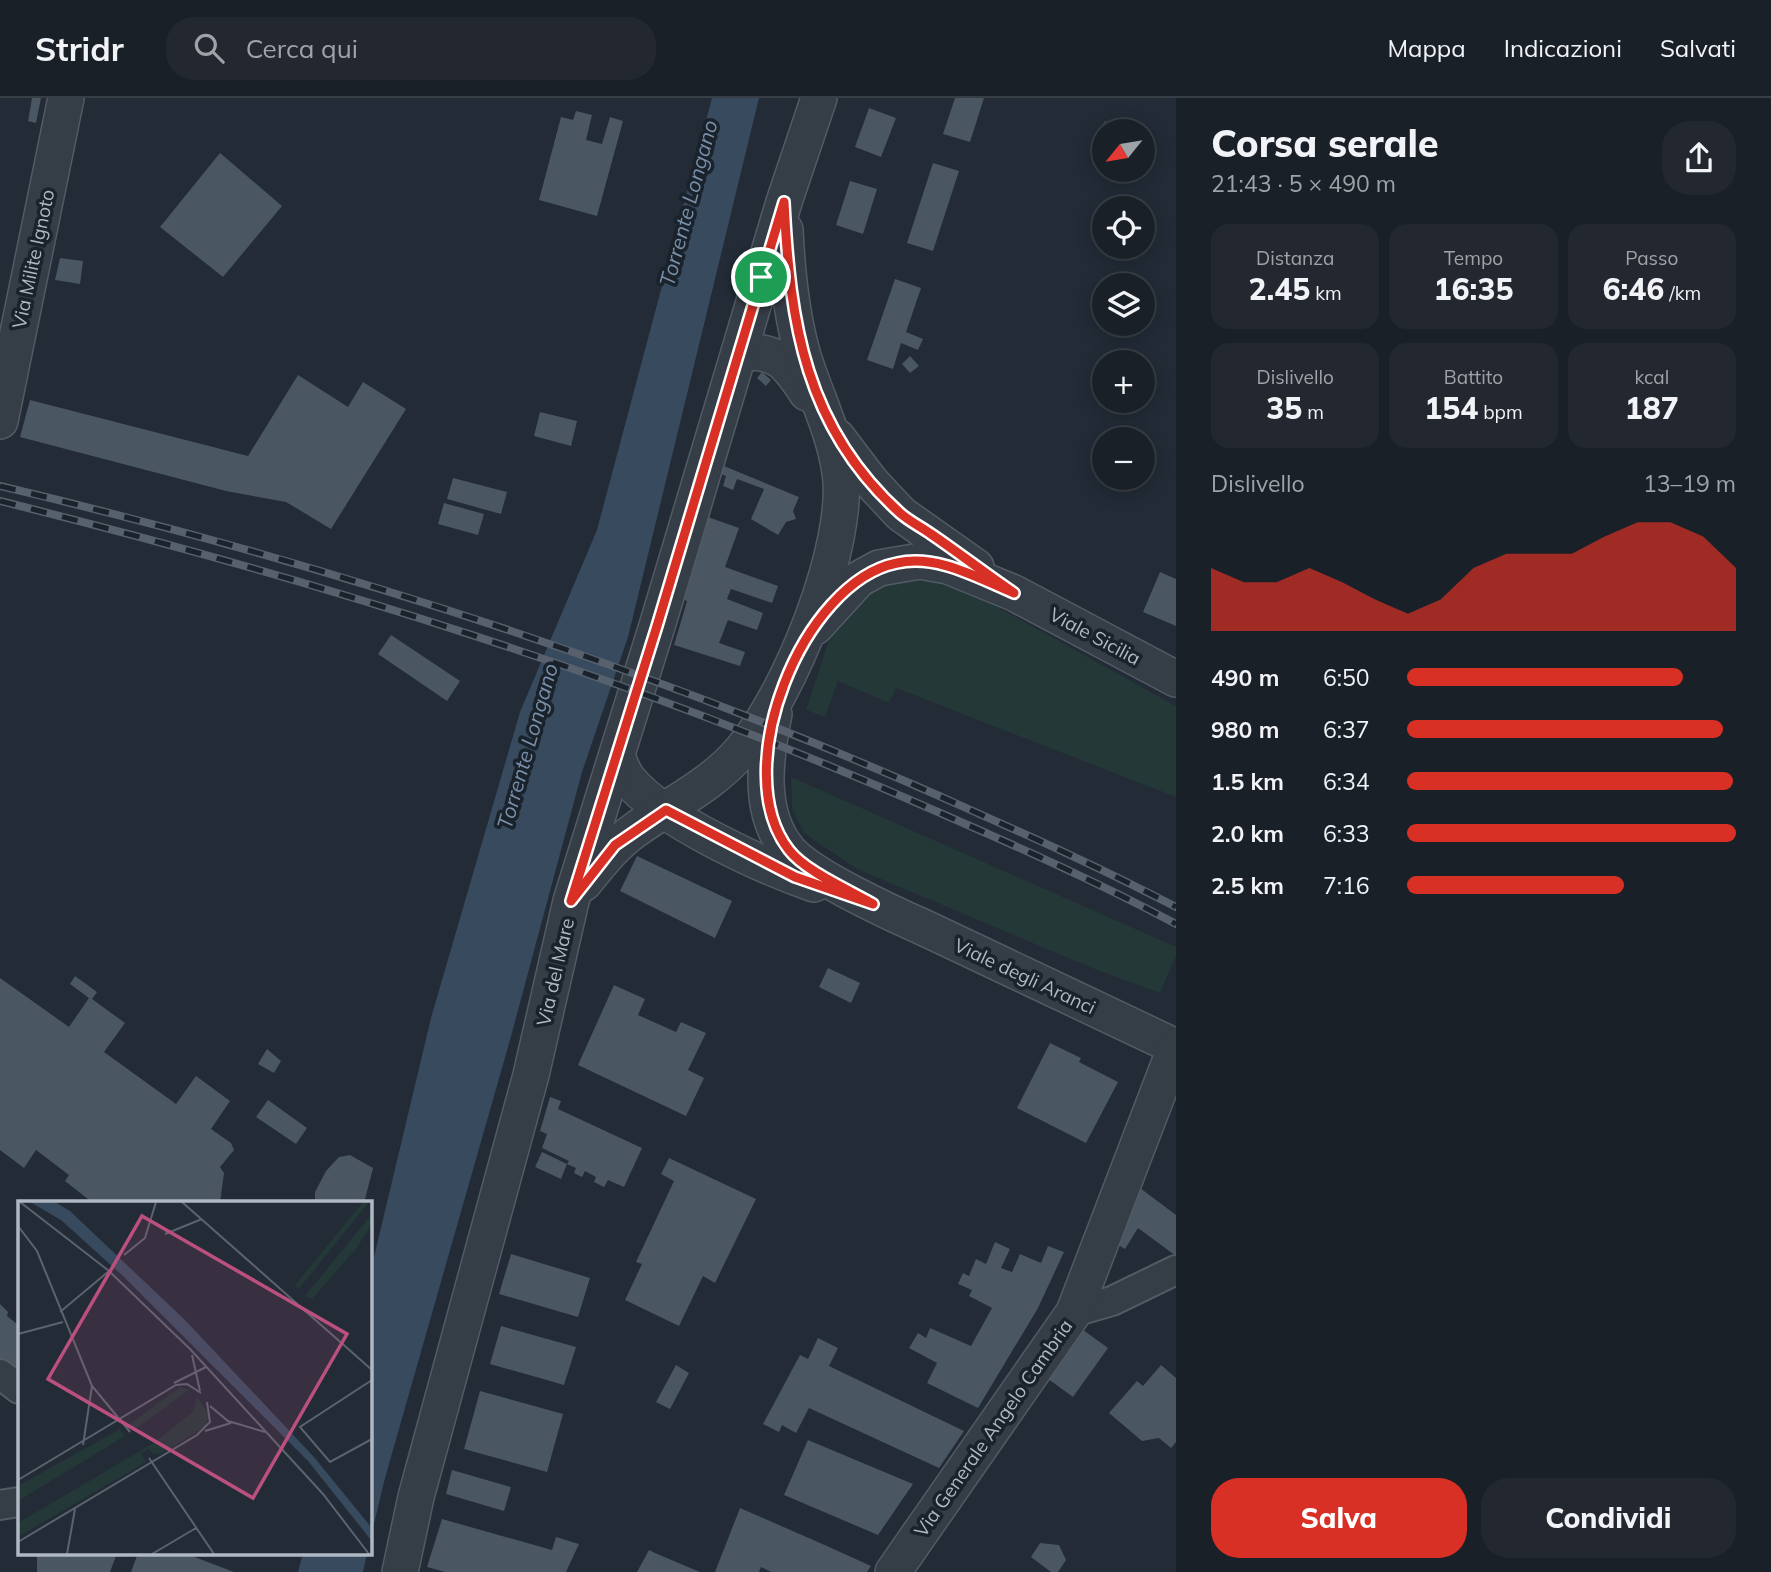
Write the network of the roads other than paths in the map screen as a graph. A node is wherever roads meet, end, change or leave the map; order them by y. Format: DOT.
graph roads {
  1 [pos="66,98"];
  2 [pos="819,98"];
  3 [pos="784,202"];
  4 [pos="739,353"];
  5 [pos="0,421"];
  6 [pos="831,429"];
  7 [pos="1014,593"];
  8 [pos="802,643"];
  9 [pos="1176,679"];
  10 [pos="776,704"];
  11 [pos="617,756"];
  12 [pos="666,810"];
  13 [pos="571,901"];
  14 [pos="873,904"];
  15 [pos="1176,1046"];
  16 [pos="1176,1270"];
  17 [pos="1074,1312"];
  18 [pos="0,1374"];
  19 [pos="18,1389"];
  20 [pos="18,1502"];
  21 [pos="0,1505"];
  22 [pos="400,1572"];
  23 [pos="893,1572"];
  1 -- 5 [label="street, Via Milite Ignoto"];
  2 -- 3 [label="street, Via del Mare"];
  3 -- 4 [label="street, Via del Mare"];
  3 -- 6 [label="street"];
  4 -- 6 [label="street"];
  4 -- 11 [label="street, Via del Mare"];
  6 -- 7 [label="street"];
  6 -- 8 [label="street"];
  7 -- 8 [label="street"];
  7 -- 9 [label="street, Viale Sicilia"];
  8 -- 10 [label="street"];
  10 -- 12 [label="street"];
  10 -- 14 [label="street"];
  11 -- 12 [label="street"];
  11 -- 13 [label="street, Via del Mare"];
  12 -- 13 [label="street"];
  12 -- 14 [label="street"];
  13 -- 22 [label="street, Via del Mare"];
  14 -- 15 [label="street, Viale degli Aranci"];
  15 -- 17 [label="street, Via Generale Angelo Cambria"];
  16 -- 17 [label="street"];
  17 -- 23 [label="street, Via Generale Angelo Cambria"];
  18 -- 19 [label="street"];
  20 -- 21 [label="street"];
}
